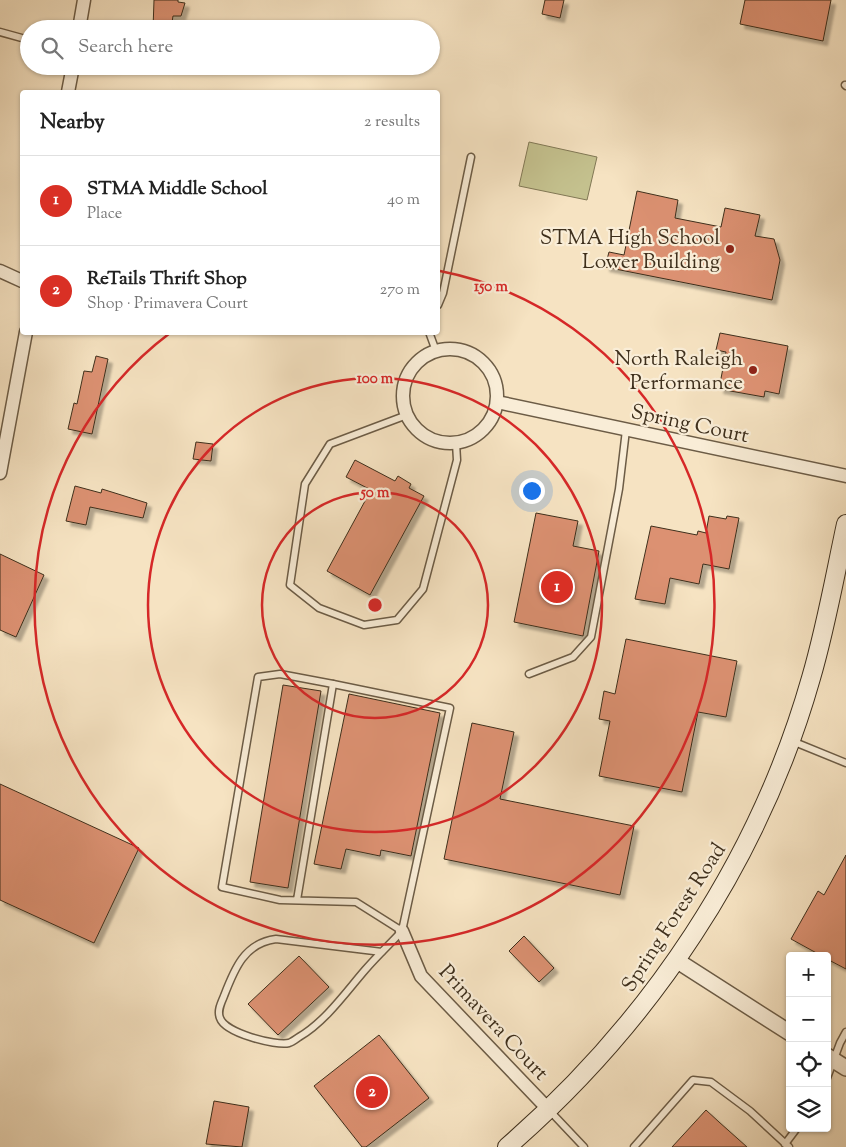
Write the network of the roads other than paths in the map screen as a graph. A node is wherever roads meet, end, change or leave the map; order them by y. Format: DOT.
graph roads {
  1 [pos="84,0"];
  2 [pos="81,20"];
  3 [pos="0,32"];
  4 [pos="20,38"];
  5 [pos="71,75"];
  6 [pos="68,90"];
  7 [pos="471,157"];
  8 [pos="0,271"];
  9 [pos="20,280"];
  10 [pos="440,300"];
  11 [pos="25,335"];
  12 [pos="430,335"];
  13 [pos="436,351"];
  14 [pos="497,402"];
  15 [pos="406,415"];
  16 [pos="626,430"];
  17 [pos="456,443"];
  18 [pos="0,473"];
  19 [pos="846,476"];
  20 [pos="846,524"];
  21 [pos="529,674"];
  22 [pos="332,684"];
  23 [pos="791,740"];
  24 [pos="846,763"];
  25 [pos="297,900"];
  26 [pos="402,930"];
  27 [pos="382,952"];
  28 [pos="676,960"];
  29 [pos="786,1030"];
  30 [pos="846,1032"];
  31 [pos="831,1056"];
  32 [pos="831,1059"];
  33 [pos="846,1068"];
  34 [pos="550,1110"];
  35 [pos="795,1132"];
  36 [pos="787,1145"];
  37 [pos="507,1147"];
  38 [pos="584,1147"];
  39 [pos="634,1147"];
  1 -- 2 [label="street"];
  3 -- 4 [label="lane"];
  5 -- 6 [label="street"];
  7 -- 10 [label="lane"];
  8 -- 9 [label="street"];
  11 -- 18 [label="street"];
  12 -- 13 [label="lane"];
  13 -- 14 [label="street"];
  13 -- 15 [label="street"];
  14 -- 16 [label="street, Spring Court"];
  14 -- 17 [label="street"];
  15 -- 17 [label="street"];
  15 -- 17 [label="lane"];
  16 -- 19 [label="street, Spring Court"];
  16 -- 21 [label="lane"];
  20 -- 23 [label="main road, Spring Forest Road"];
  22 -- 25 [label="lane"];
  22 -- 25 [label="lane"];
  22 -- 26 [label="lane"];
  23 -- 24 [label="lane"];
  23 -- 28 [label="main road, Spring Forest Road"];
  25 -- 26 [label="lane"];
  26 -- 27 [label="lane"];
  26 -- 34 [label="street, Primavera Court"];
  27 -- 27 [label="lane"];
  28 -- 29 [label="street"];
  28 -- 34 [label="main road, Spring Forest Road"];
  30 -- 31 [label="lane"];
  32 -- 33 [label="street"];
  34 -- 37 [label="main road, Spring Forest Road"];
  34 -- 38 [label="lane"];
  35 -- 36 [label="lane"];
  36 -- 39 [label="lane"];
}
